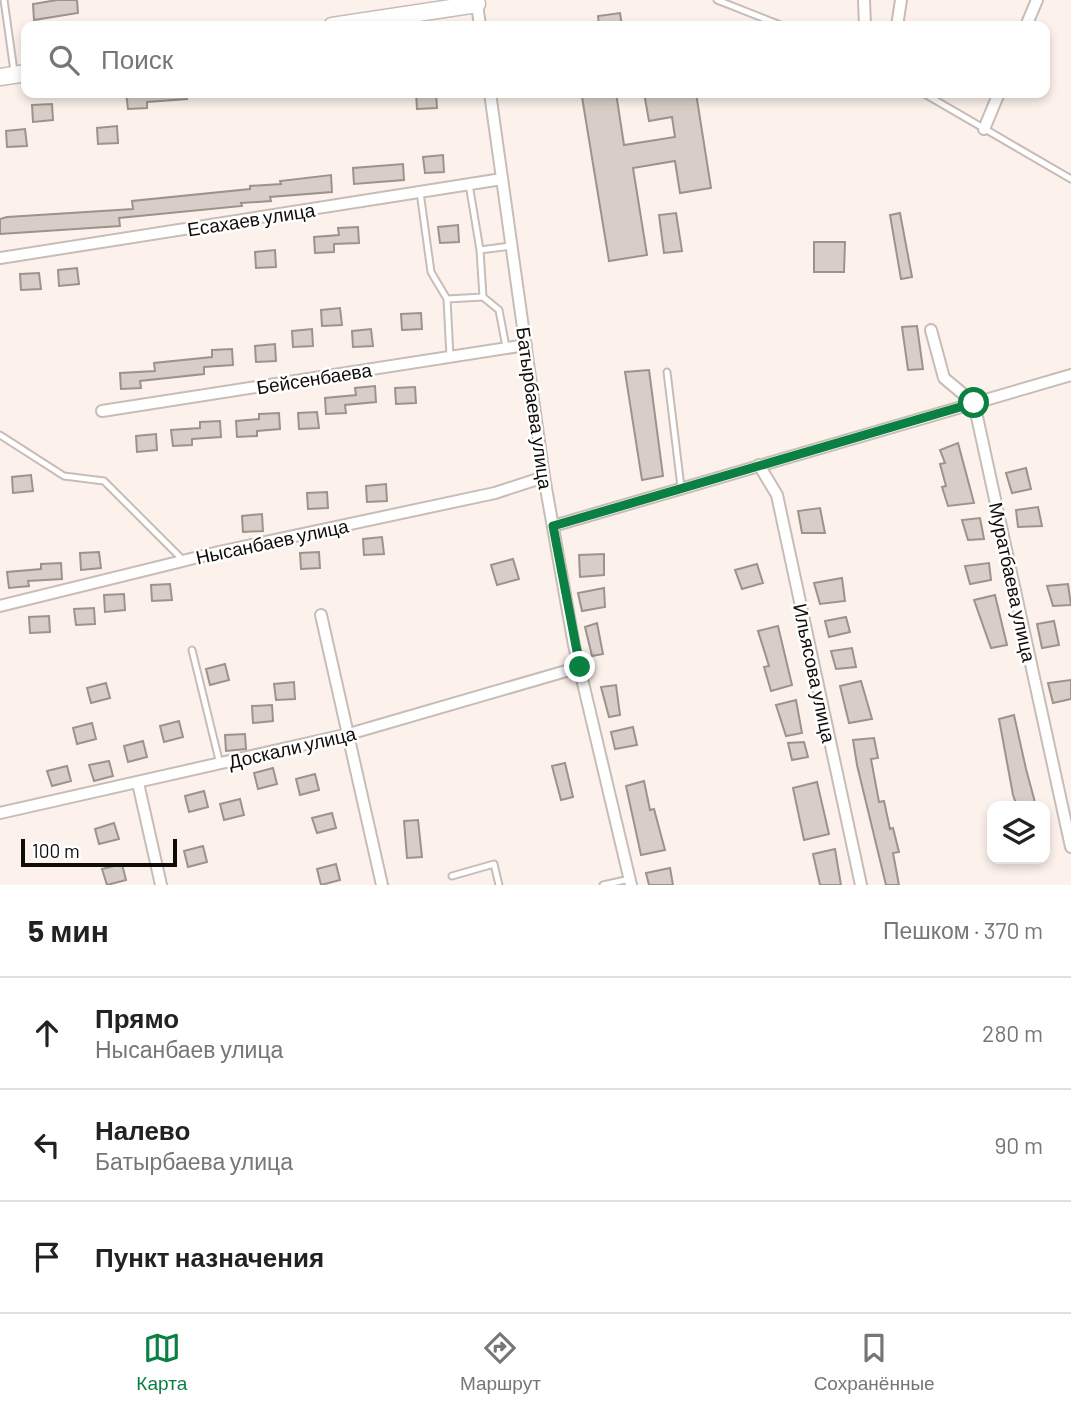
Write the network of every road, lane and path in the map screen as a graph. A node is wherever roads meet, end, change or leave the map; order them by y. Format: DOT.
graph roads {
  1 [pos="4,0"];
  2 [pos="717,0"];
  3 [pos="864,0"];
  4 [pos="901,0"];
  5 [pos="1037,0"];
  6 [pos="477,2"];
  7 [pos="362,21"];
  8 [pos="479,21"];
  9 [pos="770,21"];
  10 [pos="865,21"];
  11 [pos="898,21"];
  12 [pos="1028,21"];
  13 [pos="14,74"];
  14 [pos="490,98"];
  15 [pos="931,98"];
  16 [pos="997,98"];
  17 [pos="984,129"];
  18 [pos="502,179"];
  19 [pos="1071,179"];
  20 [pos="469,184"];
  21 [pos="421,192"];
  22 [pos="511,246"];
  23 [pos="480,250"];
  24 [pos="0,258"];
  25 [pos="483,297"];
  26 [pos="447,299"];
  27 [pos="931,330"];
  28 [pos="526,345"];
  29 [pos="506,348"];
  30 [pos="450,357"];
  31 [pos="667,372"];
  32 [pos="1071,375"];
  33 [pos="974,403"];
  34 [pos="102,411"];
  35 [pos="0,436"];
  36 [pos="759,465"];
  37 [pos="544,477"];
  38 [pos="681,487"];
  39 [pos="553,526"];
  40 [pos="184,561"];
  41 [pos="0,606"];
  42 [pos="321,615"];
  43 [pos="192,650"];
  44 [pos="580,667"];
  45 [pos="349,734"];
  46 [pos="220,764"];
  47 [pos="138,783"];
  48 [pos="0,813"];
  49 [pos="1071,847"];
  50 [pos="452,876"];
  51 [pos="630,882"];
  52 [pos="161,885"];
  53 [pos="382,885"];
  54 [pos="499,885"];
  55 [pos="603,885"];
  56 [pos="860,885"];
  1 -- 13 [label="lane"];
  2 -- 9 [label="lane"];
  3 -- 10 [label="street"];
  4 -- 11 [label="street"];
  5 -- 12 [label="street"];
  6 -- 7 [label="street"];
  6 -- 8 [label="street"];
  14 -- 18 [label="street, Батырбаева улица"];
  15 -- 17 [label="lane"];
  16 -- 17 [label="street"];
  17 -- 19 [label="lane"];
  18 -- 20 [label="street, Есахаев улица"];
  18 -- 22 [label="street, Батырбаева улица"];
  20 -- 21 [label="street, Есахаев улица"];
  20 -- 23 [label="lane"];
  21 -- 24 [label="street, Есахаев улица"];
  21 -- 26 [label="lane"];
  22 -- 23 [label="lane"];
  22 -- 28 [label="street, Батырбаева улица"];
  23 -- 25 [label="lane"];
  25 -- 26 [label="lane"];
  25 -- 29 [label="lane"];
  26 -- 30 [label="lane"];
  27 -- 33 [label="street"];
  28 -- 29 [label="street, Бейсенбаева"];
  28 -- 37 [label="street, Батырбаева улица"];
  29 -- 30 [label="street, Бейсенбаева"];
  30 -- 34 [label="street, Бейсенбаева"];
  31 -- 38 [label="lane"];
  32 -- 33 [label="street"];
  33 -- 36 [label="street"];
  33 -- 49 [label="street, Муратбаева улица"];
  35 -- 40 [label="lane"];
  36 -- 38 [label="street"];
  36 -- 56 [label="street, Ильясова улица"];
  37 -- 39 [label="street, Батырбаева улица"];
  37 -- 40 [label="street, Нысанбаев улица"];
  38 -- 39 [label="street"];
  39 -- 44 [label="street, Батырбаева улица"];
  40 -- 41 [label="street, Нысанбаев улица"];
  42 -- 45 [label="street"];
  43 -- 46 [label="lane"];
  44 -- 45 [label="street, Доскали улица"];
  44 -- 51 [label="street, Батырбаева улица"];
  45 -- 46 [label="street, Доскали улица"];
  45 -- 53 [label="street"];
  46 -- 47 [label="street, Доскали улица"];
  47 -- 48 [label="street, Доскали улица"];
  47 -- 52 [label="street"];
  50 -- 54 [label="lane"];
  51 -- 55 [label="lane"];
}
